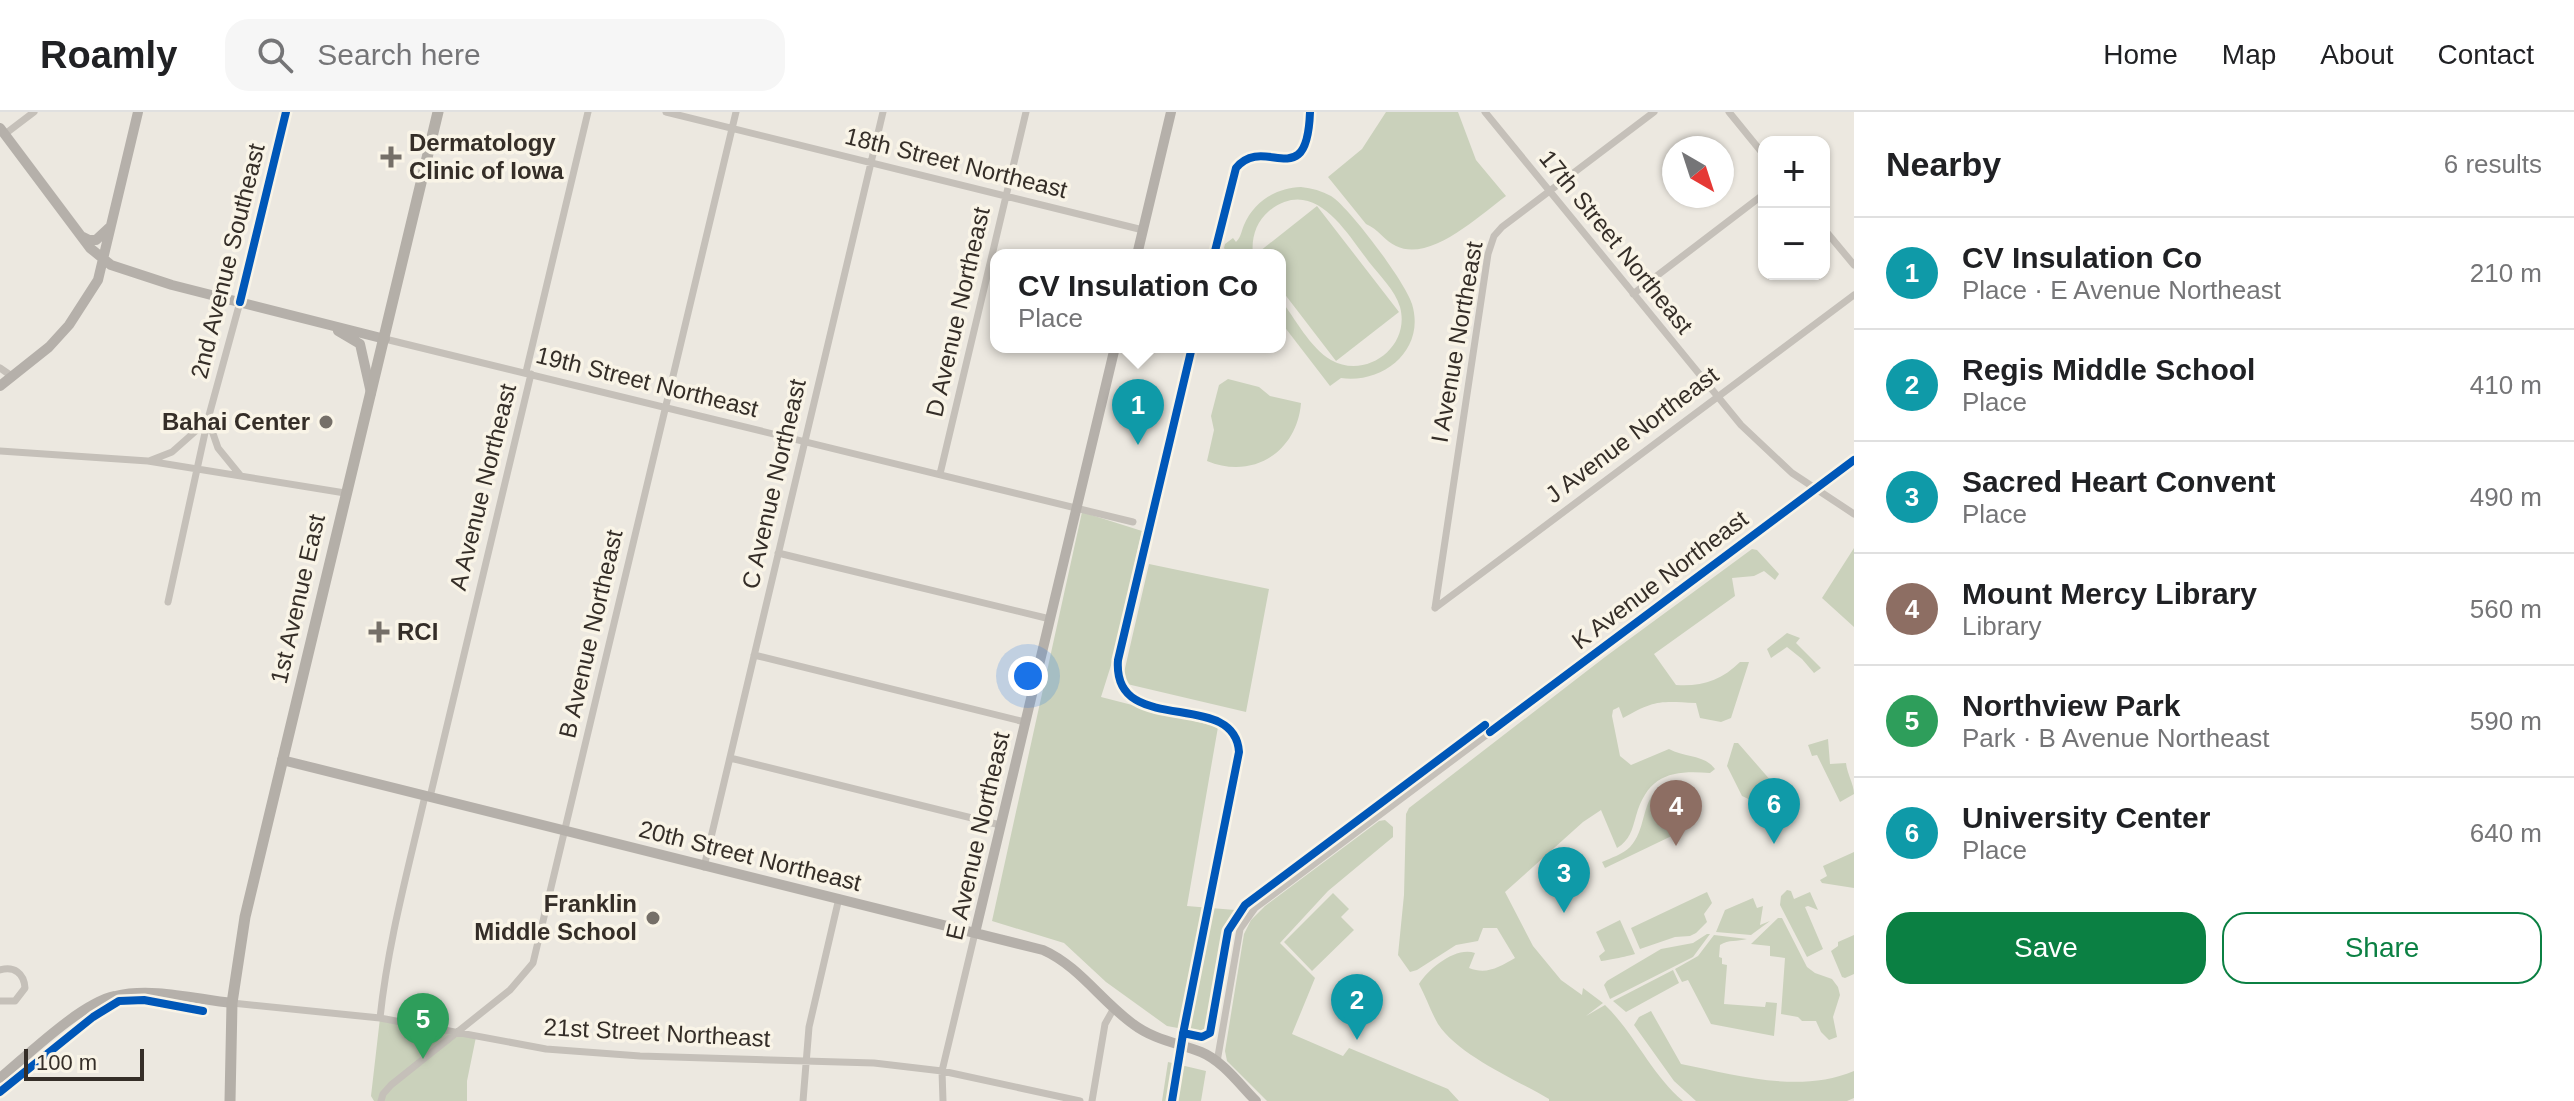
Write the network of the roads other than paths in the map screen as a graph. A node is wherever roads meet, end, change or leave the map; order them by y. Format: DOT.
graph roads {
  1 [pos="34,112"];
  2 [pos="138,112"];
  3 [pos="286,112"];
  4 [pos="438,112"];
  5 [pos="588,112"];
  6 [pos="666,112"];
  7 [pos="736,112"];
  8 [pos="883,112"];
  9 [pos="1026,112"];
  10 [pos="1171,112"];
  11 [pos="1485,112"];
  12 [pos="1654,112"];
  13 [pos="1729,112"];
  14 [pos="732,129"];
  15 [pos="2,131"];
  16 [pos="1758,148"];
  17 [pos="871,163"];
  18 [pos="1549,191"];
  19 [pos="1006,195"];
  20 [pos="1758,199"];
  21 [pos="113,222"];
  22 [pos="1143,230"];
  23 [pos="80,235"];
  24 [pos="1830,236"];
  25 [pos="993,249"];
  26 [pos="1138,249"];
  27 [pos="104,261"];
  28 [pos="990,263"];
  29 [pos="1854,265"];
  30 [pos="1633,294"];
  31 [pos="1854,295"];
  32 [pos="240,302"];
  33 [pos="318,321"];
  34 [pos="385,339"];
  35 [pos="1114,353"];
  36 [pos="0,368"];
  37 [pos="529,373"];
  38 [pos="13,377"];
  39 [pos="0,386"];
  40 [pos="371,395"];
  41 [pos="1717,397"];
  42 [pos="665,406"];
  43 [pos="208,419"];
  44 [pos="804,441"];
  45 [pos="0,451"];
  46 [pos="1854,460"];
  47 [pos="148,461"];
  48 [pos="198,468"];
  49 [pos="940,474"];
  50 [pos="240,475"];
  51 [pos="1815,490"];
  52 [pos="345,493"];
  53 [pos="1076,508"];
  54 [pos="1854,514"];
  55 [pos="1133,522"];
  56 [pos="778,553"];
  57 [pos="168,602"];
  58 [pos="1435,608"];
  59 [pos="1050,619"];
  60 [pos="754,655"];
  61 [pos="1025,722"];
  62 [pos="730,758"];
  63 [pos="282,760"];
  64 [pos="427,796"];
  65 [pos="1000,825"];
  66 [pos="564,830"];
  67 [pos="704,867"];
  68 [pos="839,898"];
  69 [pos="975,933"];
  70 [pos="0,970"];
  71 [pos="0,1001"];
  72 [pos="232,1003"];
  73 [pos="1114,1008"];
  74 [pos="380,1018"];
  75 [pos="457,1032"];
  76 [pos="805,1060"];
  77 [pos="1217,1062"];
  78 [pos="942,1071"];
  79 [pos="0,1078"];
  80 [pos="230,1101"];
  81 [pos="381,1101"];
  82 [pos="803,1101"];
  83 [pos="943,1101"];
  84 [pos="1080,1101"];
  85 [pos="1092,1101"];
  86 [pos="1256,1101"];
  1 -- 15 [label="street"];
  2 -- 21 [label="street"];
  3 -- 32 [label="street, 2nd Avenue Southeast"];
  4 -- 34 [label="main road, 1st Avenue East"];
  5 -- 37 [label="street, A Avenue Northeast"];
  6 -- 14 [label="street, 18th Street Northeast"];
  7 -- 14 [label="street, B Avenue Northeast"];
  8 -- 17 [label="street, C Avenue Northeast"];
  9 -- 19 [label="street, D Avenue Northeast"];
  10 -- 22 [label="street"];
  11 -- 18 [label="street, 17th Street Northeast"];
  12 -- 18 [label="street, I Avenue Northeast"];
  13 -- 16 [label="street"];
  14 -- 17 [label="street, 18th Street Northeast"];
  14 -- 42 [label="street, B Avenue Northeast"];
  15 -- 23 [label="street"];
  17 -- 19 [label="street, 18th Street Northeast"];
  17 -- 44 [label="street, C Avenue Northeast"];
  18 -- 30 [label="street, 17th Street Northeast"];
  18 -- 58 [label="street, I Avenue Northeast"];
  19 -- 22 [label="street, 18th Street Northeast"];
  19 -- 25 [label="street, D Avenue Northeast"];
  20 -- 30 [label="street"];
  21 -- 23 [label="street"];
  21 -- 27 [label="street"];
  22 -- 26 [label="street"];
  23 -- 27 [label="street"];
  24 -- 29 [label="street"];
  27 -- 32 [label="street"];
  27 -- 38 [label="street"];
  28 -- 49 [label="street, D Avenue Northeast"];
  30 -- 41 [label="street, 17th Street Northeast"];
  31 -- 41 [label="street, J Avenue Northeast"];
  32 -- 33 [label="street"];
  32 -- 43 [label="street, 2nd Avenue Southeast"];
  33 -- 34 [label="street"];
  33 -- 40 [label="street"];
  34 -- 37 [label="street, 19th Street Northeast"];
  34 -- 40 [label="main road, 1st Avenue East"];
  35 -- 53 [label="street, E Avenue Northeast"];
  36 -- 38 [label="street"];
  37 -- 42 [label="street, 19th Street Northeast"];
  37 -- 64 [label="street, A Avenue Northeast"];
  38 -- 39 [label="street"];
  40 -- 52 [label="main road, 1st Avenue East"];
  41 -- 51 [label="street, 17th Street Northeast"];
  41 -- 58 [label="street, J Avenue Northeast"];
  42 -- 44 [label="street, 19th Street Northeast"];
  42 -- 66 [label="street, B Avenue Northeast"];
  43 -- 47 [label="street"];
  43 -- 48 [label="street, 2nd Avenue Southeast"];
  43 -- 50 [label="street"];
  44 -- 49 [label="street, 19th Street Northeast"];
  44 -- 56 [label="street, C Avenue Northeast"];
  45 -- 47 [label="street"];
  46 -- 51 [label="street, K Avenue Northeast"];
  47 -- 48 [label="street"];
  48 -- 50 [label="street"];
  48 -- 57 [label="street, 2nd Avenue Southeast"];
  49 -- 53 [label="street, 19th Street Northeast"];
  50 -- 52 [label="street"];
  51 -- 54 [label="street, 17th Street Northeast"];
  51 -- 77 [label="street, K Avenue Northeast"];
  52 -- 63 [label="main road, 1st Avenue East"];
  53 -- 55 [label="street, 19th Street Northeast"];
  53 -- 59 [label="street, E Avenue Northeast"];
  56 -- 59 [label="street"];
  56 -- 60 [label="street, C Avenue Northeast"];
  59 -- 61 [label="street, E Avenue Northeast"];
  60 -- 61 [label="street"];
  60 -- 62 [label="street, C Avenue Northeast"];
  61 -- 65 [label="street, E Avenue Northeast"];
  62 -- 65 [label="street"];
  62 -- 67 [label="street, C Avenue Northeast"];
  63 -- 64 [label="street, 20th Street Northeast"];
  63 -- 72 [label="main road, 1st Avenue East"];
  64 -- 66 [label="street, 20th Street Northeast"];
  64 -- 74 [label="street, A Avenue Northeast"];
  65 -- 69 [label="street, E Avenue Northeast"];
  66 -- 67 [label="street, 20th Street Northeast"];
  66 -- 75 [label="street, B Avenue Northeast"];
  67 -- 68 [label="street, 20th Street Northeast"];
  68 -- 69 [label="street, 20th Street Northeast"];
  68 -- 76 [label="street"];
  69 -- 73 [label="street, 20th Street Northeast"];
  69 -- 78 [label="street, E Avenue Northeast"];
  70 -- 71 [label="street"];
  72 -- 74 [label="street, 21st Street Northeast"];
  72 -- 79 [label="street"];
  72 -- 80 [label="main road, 1st Avenue East"];
  73 -- 77 [label="street, 20th Street Northeast"];
  73 -- 85 [label="street"];
  74 -- 75 [label="street, 21st Street Northeast"];
  75 -- 76 [label="street, 21st Street Northeast"];
  75 -- 81 [label="street, B Avenue Northeast"];
  76 -- 78 [label="street, 21st Street Northeast"];
  76 -- 82 [label="street"];
  77 -- 86 [label="street"];
  78 -- 83 [label="street, E Avenue Northeast"];
  78 -- 84 [label="street, 21st Street Northeast"];
}
